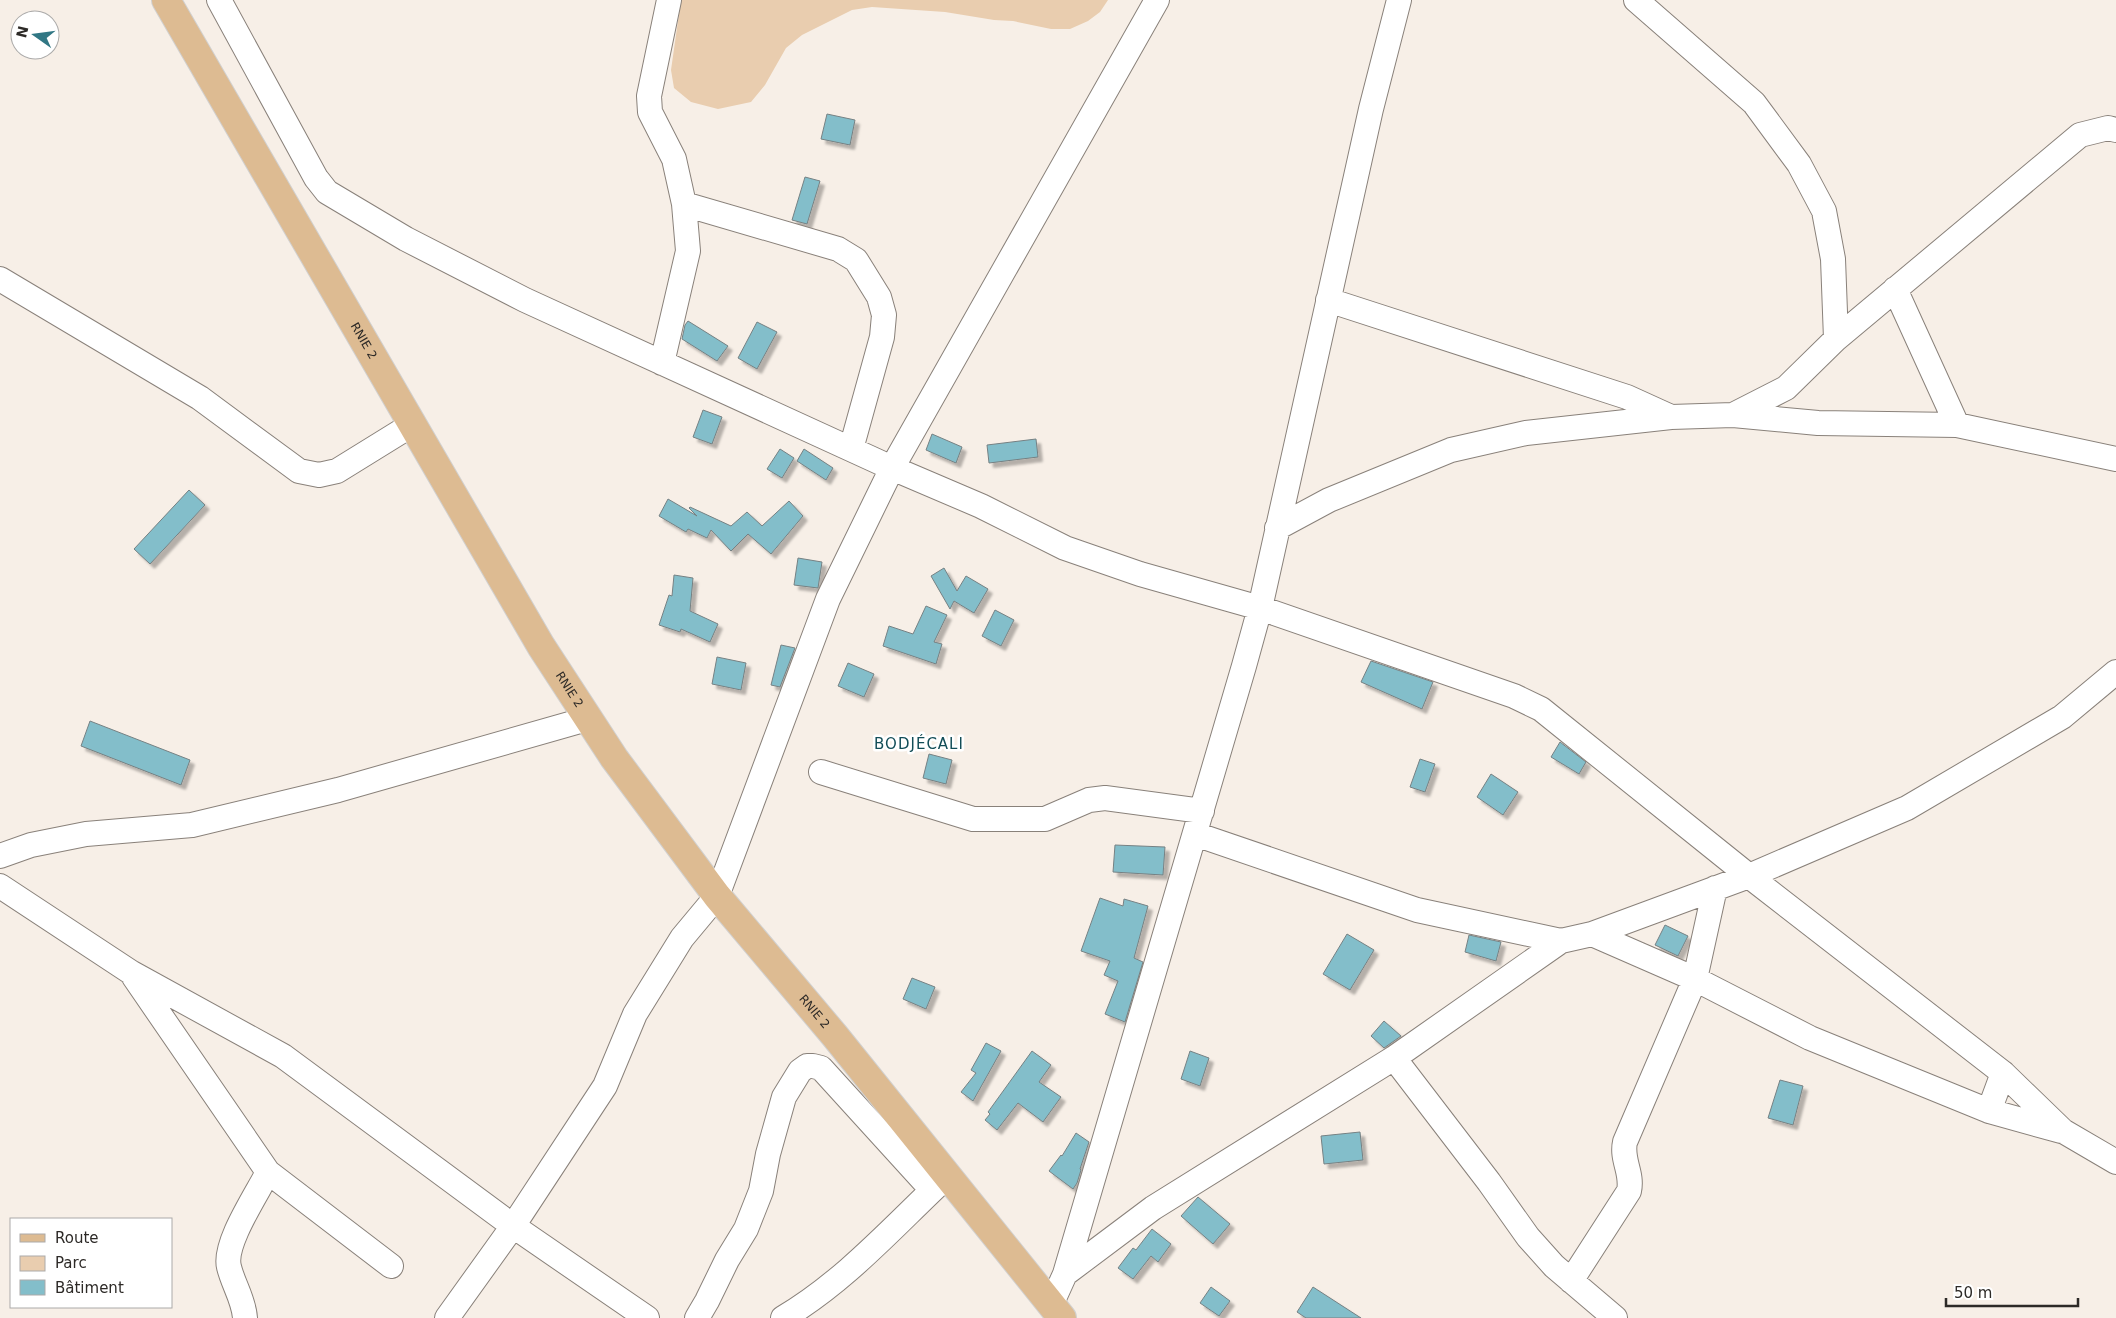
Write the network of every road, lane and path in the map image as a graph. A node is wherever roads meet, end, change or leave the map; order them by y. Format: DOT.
graph roads {
  1 [pos="166,0"];
  2 [pos="219,0"];
  3 [pos="669,0"];
  4 [pos="1156,0"];
  5 [pos="1399,0"];
  6 [pos="1636,0"];
  7 [pos="2116,130"];
  8 [pos="684,204"];
  9 [pos="0,280"];
  10 [pos="1895,289"];
  11 [pos="1328,300"];
  12 [pos="1836,339"];
  13 [pos="662,363"];
  14 [pos="1734,416"];
  15 [pos="1671,417"];
  16 [pos="413,424"];
  17 [pos="1957,425"];
  18 [pos="851,450"];
  19 [pos="2115,460"];
  20 [pos="892,468"];
  21 [pos="1276,528"];
  22 [pos="1260,608"];
  23 [pos="2116,672"];
  24 [pos="587,719"];
  25 [pos="821,772"];
  26 [pos="1202,811"];
  27 [pos="1195,834"];
  28 [pos="0,856"];
  29 [pos="1750,876"];
  30 [pos="0,886"];
  31 [pos="1714,888"];
  32 [pos="717,896"];
  33 [pos="1592,934"];
  34 [pos="1561,941"];
  35 [pos="132,973"];
  36 [pos="1695,979"];
  37 [pos="1394,1058"];
  38 [pos="2003,1073"];
  39 [pos="1990,1112"];
  40 [pos="2063,1132"];
  41 [pos="2116,1162"];
  42 [pos="268,1172"];
  43 [pos="939,1184"];
  44 [pos="513,1226"];
  45 [pos="391,1266"];
  46 [pos="1065,1274"];
  47 [pos="1571,1281"];
  48 [pos="1057,1311"];
  49 [pos="245,1318"];
  50 [pos="448,1318"];
  51 [pos="647,1318"];
  52 [pos="696,1318"];
  53 [pos="783,1318"];
  54 [pos="1615,1318"];
  1 -- 16 [label="main road, RNIE 2 / RNIE 2"];
  2 -- 13 [label="street"];
  3 -- 8 [label="street"];
  4 -- 20 [label="street"];
  5 -- 11 [label="street"];
  6 -- 12 [label="street"];
  7 -- 10 [label="street"];
  8 -- 13 [label="street"];
  8 -- 18 [label="street"];
  9 -- 16 [label="street"];
  10 -- 12 [label="street"];
  10 -- 17 [label="street"];
  11 -- 15 [label="street"];
  11 -- 21 [label="street"];
  12 -- 14 [label="street"];
  13 -- 18 [label="street"];
  14 -- 15 [label="street"];
  14 -- 17 [label="street"];
  15 -- 21 [label="street"];
  16 -- 24 [label="main road, RNIE 2 / RNIE 2"];
  17 -- 19 [label="street"];
  18 -- 20 [label="street"];
  20 -- 22 [label="street"];
  20 -- 32 [label="street"];
  21 -- 22 [label="street"];
  22 -- 26 [label="street"];
  22 -- 29 [label="street"];
  23 -- 29 [label="street"];
  24 -- 28 [label="street"];
  24 -- 32 [label="main road, RNIE 2 / RNIE 2"];
  25 -- 26 [label="street"];
  26 -- 27 [label="street"];
  27 -- 34 [label="street"];
  27 -- 46 [label="street"];
  29 -- 31 [label="street"];
  29 -- 38 [label="street"];
  30 -- 35 [label="street"];
  31 -- 33 [label="street"];
  31 -- 36 [label="street"];
  32 -- 43 [label="main road, RNIE 2 / RNIE 2"];
  32 -- 44 [label="street"];
  33 -- 34 [label="street"];
  33 -- 36 [label="street"];
  34 -- 37 [label="street"];
  35 -- 42 [label="street"];
  35 -- 44 [label="street"];
  36 -- 39 [label="street"];
  36 -- 47 [label="street"];
  37 -- 46 [label="street"];
  37 -- 47 [label="street"];
  38 -- 39 [label="street"];
  38 -- 40 [label="street"];
  39 -- 40 [label="street"];
  40 -- 41 [label="street"];
  42 -- 45 [label="street"];
  42 -- 49 [label="street"];
  43 -- 48 [label="main road, RNIE 2 / RNIE 2"];
  43 -- 52 [label="street"];
  43 -- 53 [label="street"];
  44 -- 50 [label="street"];
  44 -- 51 [label="street"];
  46 -- 48 [label="street"];
  47 -- 54 [label="street"];
}
